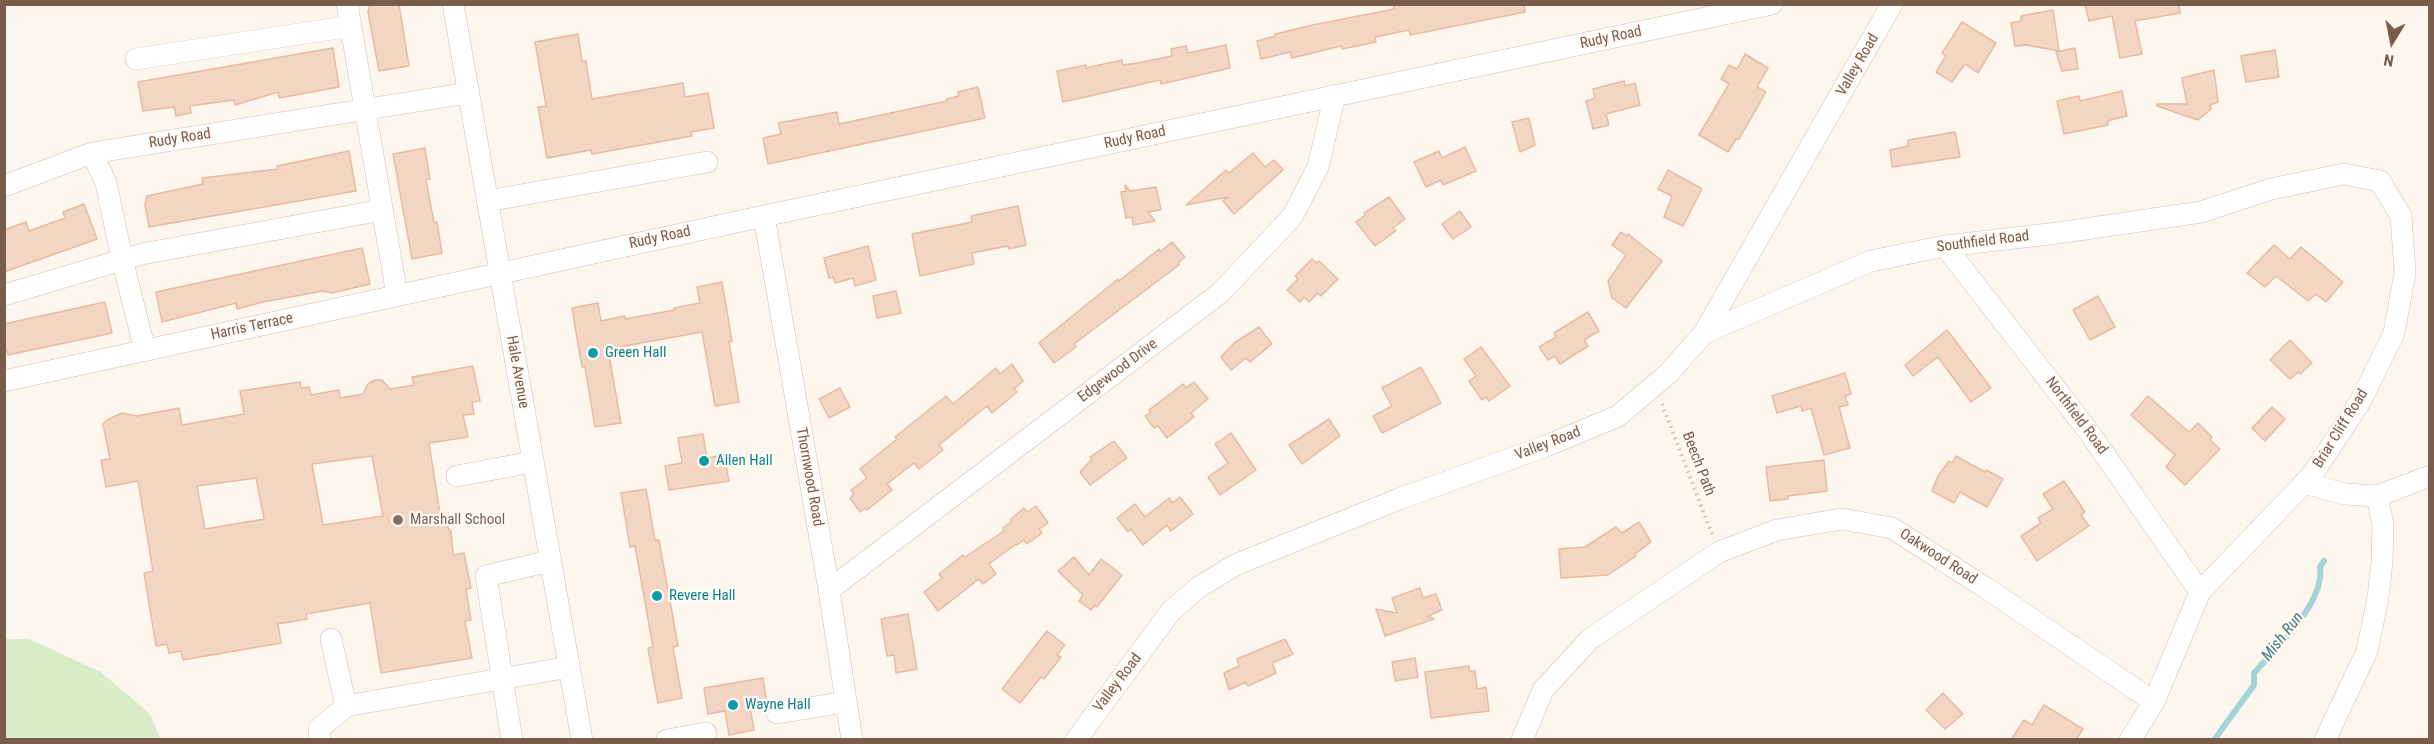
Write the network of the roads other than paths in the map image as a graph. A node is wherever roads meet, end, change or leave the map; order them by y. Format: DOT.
graph roads {
  1 [pos="347,4"];
  2 [pos="453,4"];
  3 [pos="1772,4"];
  4 [pos="1892,4"];
  5 [pos="351,26"];
  6 [pos="136,59"];
  7 [pos="468,93"];
  8 [pos="1335,95"];
  9 [pos="365,109"];
  10 [pos="92,153"];
  11 [pos="707,162"];
  12 [pos="4,186"];
  13 [pos="2271,189"];
  14 [pos="487,201"];
  15 [pos="382,210"];
  16 [pos="764,216"];
  17 [pos="1945,246"];
  18 [pos="122,259"];
  19 [pos="500,274"];
  20 [pos="397,295"];
  21 [pos="4,296"];
  22 [pos="1704,333"];
  23 [pos="145,350"];
  24 [pos="4,381"];
  25 [pos="532,462"];
  26 [pos="457,476"];
  27 [pos="2430,476"];
  28 [pos="2304,483"];
  29 [pos="2377,496"];
  30 [pos="550,561"];
  31 [pos="829,590"];
  32 [pos="2200,592"];
  33 [pos="331,639"];
  34 [pos="568,667"];
  35 [pos="504,678"];
  36 [pos="846,702"];
  37 [pos="2154,702"];
  38 [pos="346,706"];
  39 [pos="777,713"];
  40 [pos="706,733"];
  41 [pos="320,740"];
  42 [pos="513,740"];
  43 [pos="582,740"];
  44 [pos="667,740"];
  45 [pos="852,740"];
  46 [pos="1076,740"];
  47 [pos="1522,740"];
  48 [pos="2130,740"];
  49 [pos="2325,740"];
  1 -- 5 [label="street"];
  2 -- 7 [label="street, Hale Avenue"];
  3 -- 8 [label="street, Rudy Road"];
  4 -- 22 [label="street, Valley Road"];
  5 -- 6 [label="street"];
  5 -- 9 [label="street"];
  7 -- 9 [label="street, Rudy Road"];
  7 -- 14 [label="street, Hale Avenue"];
  8 -- 16 [label="street, Rudy Road"];
  8 -- 31 [label="street, Edgewood Drive"];
  9 -- 10 [label="street, Rudy Road"];
  9 -- 15 [label="street"];
  10 -- 12 [label="street, Rudy Road"];
  10 -- 18 [label="street"];
  11 -- 14 [label="street"];
  13 -- 17 [label="street, Southfield Road"];
  13 -- 28 [label="street, Briar Cliff Road"];
  14 -- 19 [label="street, Hale Avenue"];
  15 -- 18 [label="street"];
  15 -- 20 [label="street"];
  16 -- 19 [label="street, Rudy Road"];
  16 -- 31 [label="street, Thornwood Road"];
  17 -- 22 [label="street, Southfield Road"];
  17 -- 32 [label="street, Northfield Road"];
  18 -- 21 [label="street"];
  18 -- 23 [label="street"];
  19 -- 20 [label="street, Harris Terrace"];
  19 -- 25 [label="street, Hale Avenue"];
  20 -- 23 [label="street, Harris Terrace"];
  22 -- 46 [label="street, Valley Road"];
  23 -- 24 [label="street, Harris Terrace"];
  25 -- 26 [label="street"];
  25 -- 30 [label="street, Hale Avenue"];
  27 -- 29 [label="street"];
  28 -- 29 [label="street"];
  28 -- 32 [label="street, Briar Cliff Road"];
  29 -- 49 [label="street"];
  30 -- 34 [label="street, Hale Avenue"];
  30 -- 35 [label="street"];
  31 -- 36 [label="street, Thornwood Road"];
  32 -- 37 [label="street, Briar Cliff Road"];
  33 -- 38 [label="street"];
  34 -- 35 [label="street"];
  34 -- 43 [label="street, Hale Avenue"];
  35 -- 38 [label="street"];
  35 -- 42 [label="street"];
  36 -- 39 [label="street"];
  36 -- 45 [label="street, Thornwood Road"];
  37 -- 47 [label="street, Oakwood Road"];
  37 -- 48 [label="street, Briar Cliff Road"];
  38 -- 41 [label="street"];
  40 -- 44 [label="street"];
}
